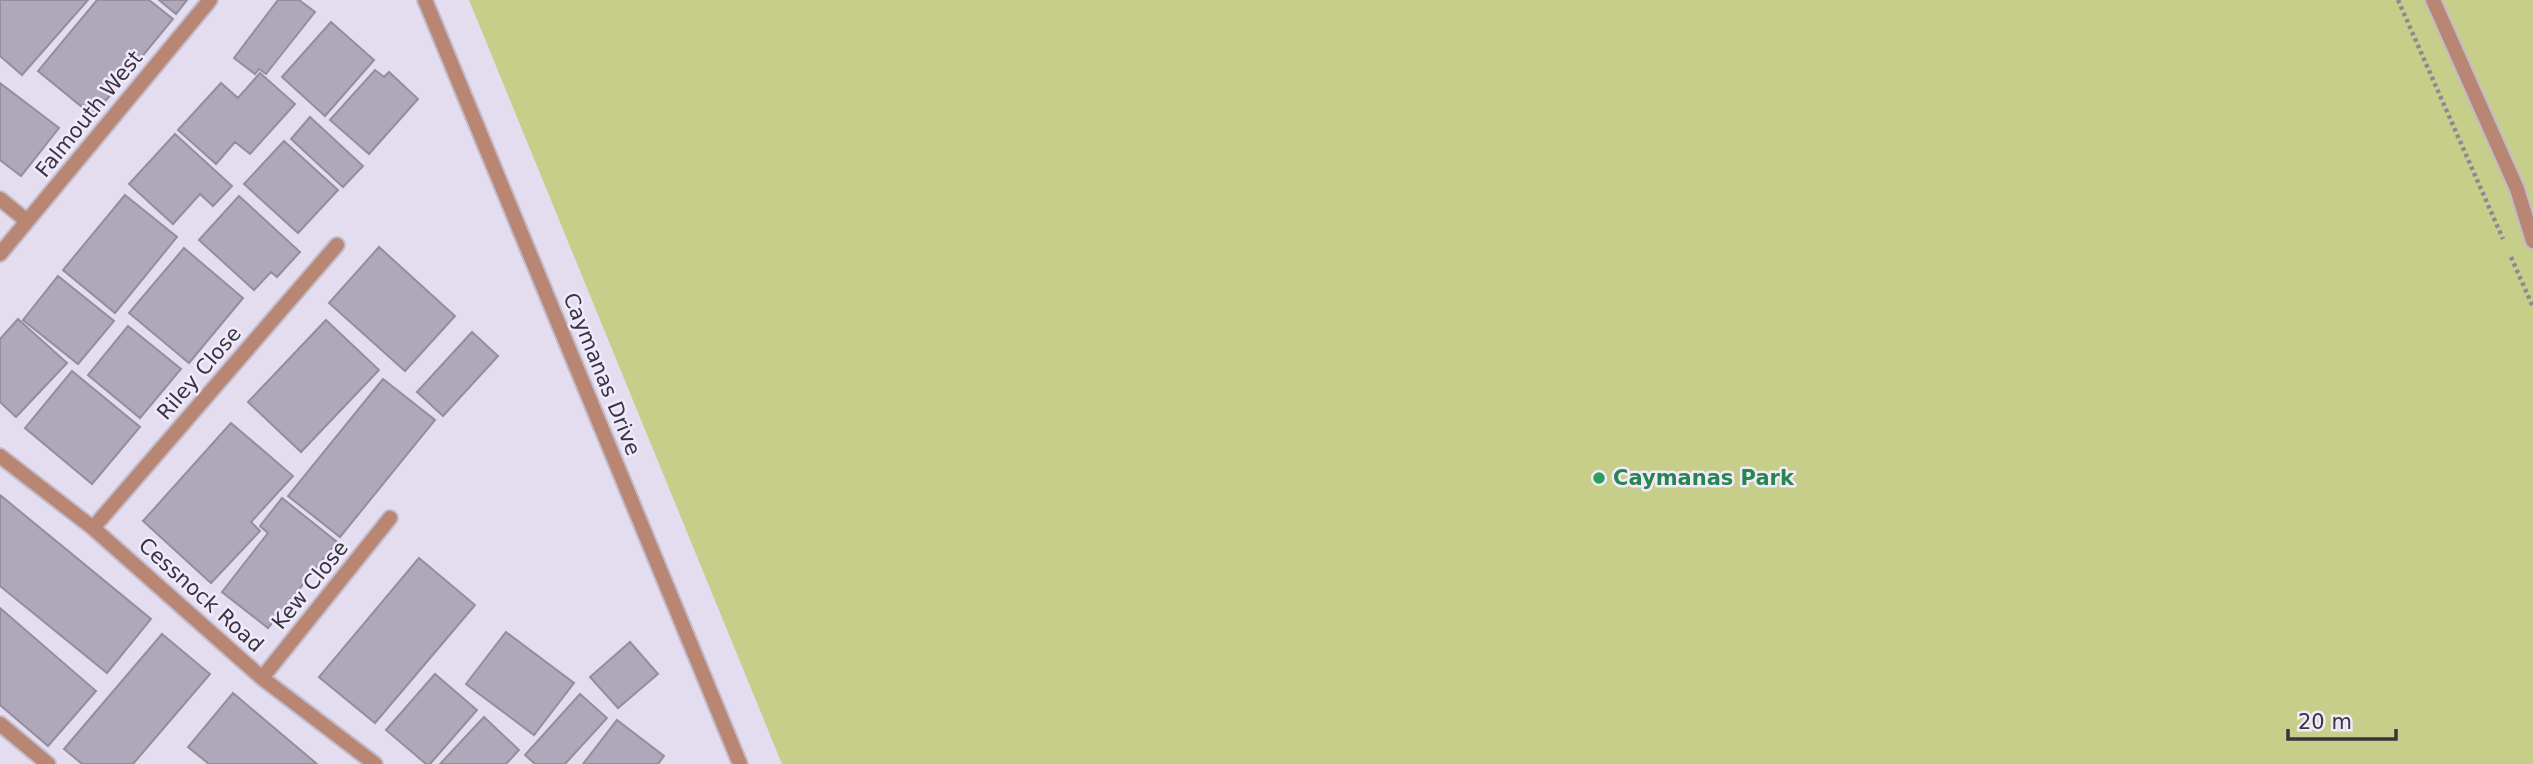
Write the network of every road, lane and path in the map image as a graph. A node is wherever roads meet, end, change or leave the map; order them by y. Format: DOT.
graph roads {
  1 [pos="210,0"];
  2 [pos="425,0"];
  3 [pos="2398,0"];
  4 [pos="2433,0"];
  5 [pos="0,199"];
  6 [pos="27,221"];
  7 [pos="2533,241"];
  8 [pos="2505,243"];
  9 [pos="337,245"];
  10 [pos="0,254"];
  11 [pos="2510,256"];
  12 [pos="2533,307"];
  13 [pos="0,456"];
  14 [pos="390,518"];
  15 [pos="93,528"];
  16 [pos="262,678"];
  17 [pos="0,724"];
  18 [pos="48,764"];
  19 [pos="375,764"];
  20 [pos="740,764"];
  1 -- 6 [label="street, Falmouth West"];
  2 -- 20 [label="street, Caymanas Drive"];
  3 -- 8 [label="path"];
  4 -- 7 [label="street"];
  5 -- 6 [label="street"];
  6 -- 10 [label="street, Falmouth West"];
  9 -- 15 [label="street, Riley Close"];
  11 -- 12 [label="path"];
  13 -- 15 [label="street, Cessnock Road"];
  14 -- 16 [label="street, Kew Close"];
  15 -- 16 [label="street, Cessnock Road"];
  16 -- 19 [label="street, Cessnock Road"];
  17 -- 18 [label="street"];
}
